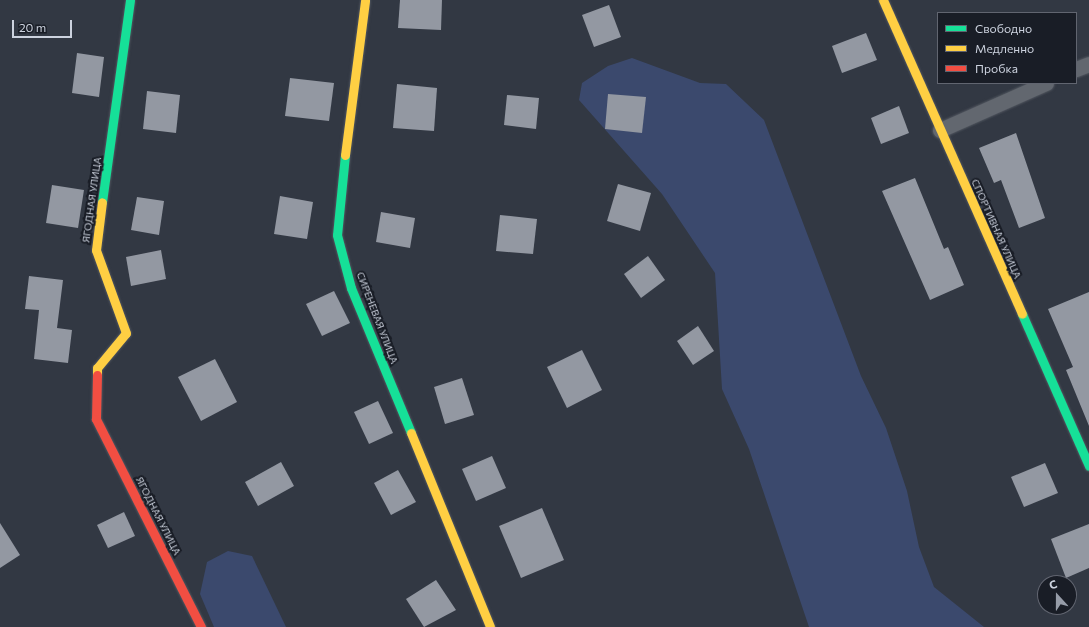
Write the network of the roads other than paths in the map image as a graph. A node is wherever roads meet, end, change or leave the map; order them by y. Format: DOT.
graph roads {
  1 [pos="130,0"];
  2 [pos="365,0"];
  3 [pos="883,0"];
  4 [pos="1089,64"];
  5 [pos="1077,69"];
  6 [pos="1044,84"];
  7 [pos="940,130"];
  8 [pos="1084,443"];
  9 [pos="1089,466"];
  10 [pos="201,627"];
  11 [pos="490,627"];
  1 -- 10 [label="street, ЯГОДНАЯ УЛИЦА"];
  2 -- 11 [label="street, СИРЕНЕВАЯ УЛИЦА"];
  3 -- 7 [label="street, СПОРТИВНАЯ УЛИЦА"];
  4 -- 5 [label="street"];
  6 -- 7 [label="street"];
  7 -- 8 [label="street, СПОРТИВНАЯ УЛИЦА"];
  8 -- 9 [label="street, СПОРТИВНАЯ УЛИЦА"];
}
